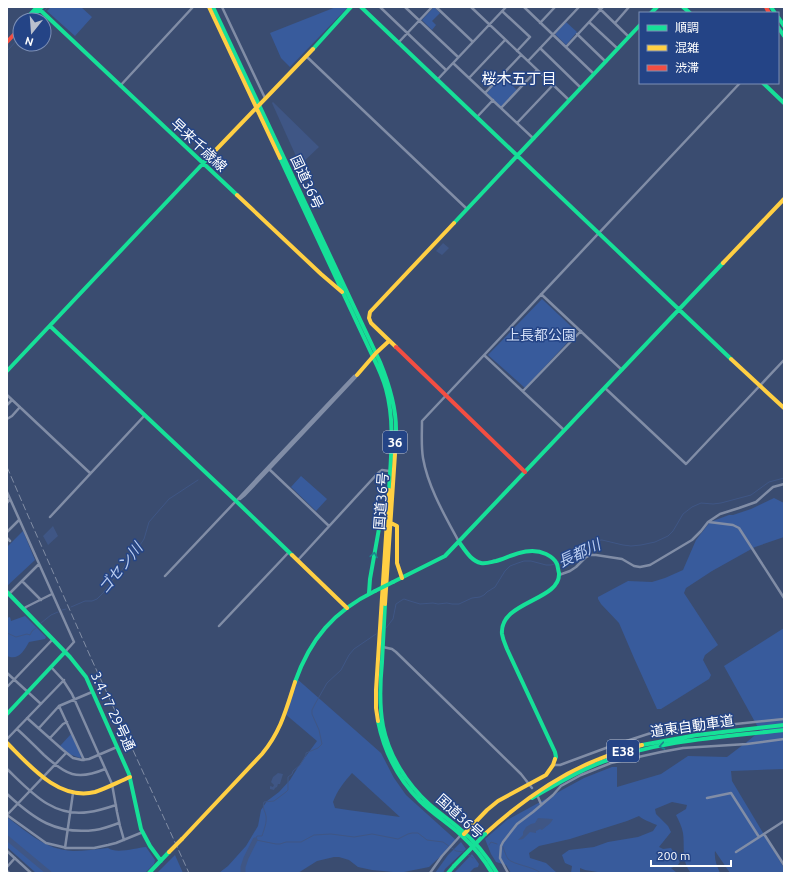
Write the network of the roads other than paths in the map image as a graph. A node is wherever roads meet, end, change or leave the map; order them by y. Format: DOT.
graph roads {
  1 [pos="193,7"];
  2 [pos="209,7"];
  3 [pos="213,7"];
  4 [pos="222,7"];
  5 [pos="351,7"];
  6 [pos="361,7"];
  7 [pos="380,7"];
  8 [pos="405,7"];
  9 [pos="432,7"];
  10 [pos="436,7"];
  11 [pos="471,7"];
  12 [pos="506,7"];
  13 [pos="524,7"];
  14 [pos="530,7"];
  15 [pos="555,7"];
  16 [pos="578,7"];
  17 [pos="629,7"];
  18 [pos="601,8"];
  19 [pos="40,9"];
  20 [pos="527,10"];
  21 [pos="502,11"];
  22 [pos="419,20"];
  23 [pos="589,22"];
  24 [pos="540,23"];
  25 [pos="614,23"];
  26 [pos="489,24"];
  27 [pos="639,26"];
  28 [pos="407,33"];
  29 [pos="577,34"];
  30 [pos="552,35"];
  31 [pos="629,37"];
  32 [pos="505,40"];
  33 [pos="473,42"];
  34 [pos="398,43"];
  35 [pos="566,47"];
  36 [pos="540,48"];
  37 [pos="618,49"];
  38 [pos="517,51"];
  39 [pos="521,55"];
  40 [pos="306,56"];
  41 [pos="458,57"];
  42 [pos="528,61"];
  43 [pos="606,62"];
  44 [pos="453,63"];
  45 [pos="446,70"];
  46 [pos="537,70"];
  47 [pos="594,74"];
  48 [pos="469,78"];
  49 [pos="437,80"];
  50 [pos="739,84"];
  51 [pos="764,84"];
  52 [pos="553,85"];
  53 [pos="120,86"];
  54 [pos="581,88"];
  55 [pos="485,93"];
  56 [pos="266,98"];
  57 [pos="493,100"];
  58 [pos="570,100"];
  59 [pos="784,103"];
  60 [pos="257,106"];
  61 [pos="501,108"];
  62 [pos="477,117"];
  63 [pos="517,123"];
  64 [pos="534,139"];
  65 [pos="518,155"];
  66 [pos="203,164"];
  67 [pos="784,199"];
  68 [pos="467,209"];
  69 [pos="599,232"];
  70 [pos="342,292"];
  71 [pos="541,294"];
  72 [pos="348,296"];
  73 [pos="680,310"];
  74 [pos="50,326"];
  75 [pos="581,331"];
  76 [pos="389,341"];
  77 [pos="376,353"];
  78 [pos="484,355"];
  79 [pos="373,358"];
  80 [pos="784,360"];
  81 [pos="622,370"];
  82 [pos="7,371"];
  83 [pos="357,375"];
  84 [pos="760,385"];
  85 [pos="605,388"];
  86 [pos="523,391"];
  87 [pos="7,395"];
  88 [pos="445,396"];
  89 [pos="12,400"];
  90 [pos="7,405"];
  91 [pos="20,407"];
  92 [pos="784,408"];
  93 [pos="144,415"];
  94 [pos="7,419"];
  95 [pos="564,430"];
  96 [pos="268,468"];
  97 [pos="392,471"];
  98 [pos="525,472"];
  99 [pos="90,474"];
  100 [pos="784,484"];
  101 [pos="7,492"];
  102 [pos="10,499"];
  103 [pos="236,502"];
  104 [pos="7,503"];
  105 [pos="50,517"];
  106 [pos="19,520"];
  107 [pos="388,522"];
  108 [pos="708,522"];
  109 [pos="329,526"];
  110 [pos="7,532"];
  111 [pos="459,542"];
  112 [pos="289,552"];
  113 [pos="298,560"];
  114 [pos="39,564"];
  115 [pos="559,575"];
  116 [pos="165,576"];
  117 [pos="402,578"];
  118 [pos="22,581"];
  119 [pos="8,593"];
  120 [pos="369,593"];
  121 [pos="52,594"];
  122 [pos="784,598"];
  123 [pos="41,600"];
  124 [pos="347,608"];
  125 [pos="24,609"];
  126 [pos="219,626"];
  127 [pos="53,639"];
  128 [pos="382,647"];
  129 [pos="65,652"];
  130 [pos="51,667"];
  131 [pos="7,673"];
  132 [pos="14,679"];
  133 [pos="64,680"];
  134 [pos="7,687"];
  135 [pos="93,691"];
  136 [pos="28,692"];
  137 [pos="74,699"];
  138 [pos="41,704"];
  139 [pos="59,706"];
  140 [pos="7,714"];
  141 [pos="28,718"];
  142 [pos="784,718"];
  143 [pos="67,722"];
  144 [pos="784,725"];
  145 [pos="39,728"];
  146 [pos="17,729"];
  147 [pos="784,730"];
  148 [pos="50,738"];
  149 [pos="7,739"];
  150 [pos="784,739"];
  151 [pos="7,743"];
  152 [pos="117,746"];
  153 [pos="66,753"];
  154 [pos="99,754"];
  155 [pos="84,760"];
  156 [pos="54,764"];
  157 [pos="553,765"];
  158 [pos="7,769"];
  159 [pos="105,769"];
  160 [pos="42,776"];
  161 [pos="130,777"];
  162 [pos="112,784"];
  163 [pos="531,786"];
  164 [pos="29,790"];
  165 [pos="73,793"];
  166 [pos="7,794"];
  167 [pos="538,797"];
  168 [pos="707,798"];
  169 [pos="17,803"];
  170 [pos="542,804"];
  171 [pos="116,805"];
  172 [pos="70,812"];
  173 [pos="7,815"];
  174 [pos="784,821"];
  175 [pos="119,823"];
  176 [pos="67,830"];
  177 [pos="143,832"];
  178 [pos="484,834"];
  179 [pos="764,834"];
  180 [pos="462,835"];
  181 [pos="759,837"];
  182 [pos="124,840"];
  183 [pos="64,848"];
  184 [pos="7,851"];
  185 [pos="736,852"];
  186 [pos="15,858"];
  187 [pos="161,861"];
  188 [pos="784,865"];
  189 [pos="7,867"];
  190 [pos="7,871"];
  191 [pos="9,873"];
  192 [pos="31,873"];
  193 [pos="149,873"];
  194 [pos="430,873"];
  195 [pos="448,873"];
  196 [pos="492,873"];
  197 [pos="497,873"];
  198 [pos="508,873"];
  1 -- 53 [label="street"];
  2 -- 60 [label="main road, 国道36号 / 36"];
  3 -- 60 [label="main road, 国道36号 / 36"];
  4 -- 56 [label="street"];
  5 -- 40 [label="main road"];
  6 -- 34 [label="main road"];
  7 -- 28 [label="street"];
  8 -- 22 [label="street"];
  9 -- 22 [label="street"];
  10 -- 33 [label="street"];
  11 -- 26 [label="street"];
  12 -- 21 [label="street"];
  13 -- 20 [label="street"];
  14 -- 20 [label="street"];
  15 -- 24 [label="street"];
  16 -- 30 [label="street"];
  17 -- 25 [label="street"];
  18 -- 23 [label="street"];
  18 -- 25 [label="street"];
  19 -- 53 [label="main road, 早来千歳線"];
  20 -- 24 [label="street"];
  21 -- 26 [label="street"];
  21 -- 38 [label="street"];
  22 -- 28 [label="street"];
  22 -- 41 [label="street"];
  23 -- 29 [label="street"];
  23 -- 37 [label="street"];
  24 -- 30 [label="street"];
  25 -- 31 [label="street"];
  26 -- 32 [label="street"];
  26 -- 33 [label="street"];
  27 -- 31 [label="main road"];
  28 -- 34 [label="street"];
  28 -- 45 [label="street"];
  29 -- 35 [label="street"];
  29 -- 43 [label="street"];
  30 -- 35 [label="street"];
  30 -- 36 [label="street"];
  31 -- 37 [label="main road"];
  32 -- 38 [label="street"];
  32 -- 48 [label="street"];
  33 -- 41 [label="street"];
  34 -- 49 [label="main road"];
  35 -- 47 [label="street"];
  36 -- 42 [label="street"];
  36 -- 54 [label="street"];
  37 -- 43 [label="main road"];
  38 -- 39 [label="street"];
  39 -- 42 [label="street"];
  39 -- 55 [label="street"];
  40 -- 56 [label="main road"];
  40 -- 68 [label="street"];
  41 -- 44 [label="street"];
  42 -- 46 [label="street"];
  43 -- 47 [label="main road"];
  44 -- 45 [label="street"];
  44 -- 48 [label="street"];
  45 -- 49 [label="street"];
  46 -- 52 [label="street"];
  46 -- 61 [label="street"];
  47 -- 54 [label="main road"];
  48 -- 55 [label="street"];
  49 -- 62 [label="main road"];
  50 -- 69 [label="street"];
  51 -- 59 [label="main road"];
  52 -- 58 [label="street"];
  52 -- 63 [label="street"];
  53 -- 66 [label="main road, 早来千歳線"];
  54 -- 58 [label="main road"];
  55 -- 57 [label="street"];
  56 -- 60 [label="main road"];
  57 -- 61 [label="street"];
  57 -- 62 [label="street"];
  58 -- 64 [label="main road"];
  60 -- 66 [label="main road"];
  60 -- 70 [label="main road, 国道36号 / 36"];
  60 -- 72 [label="main road, 国道36号 / 36"];
  61 -- 63 [label="street"];
  62 -- 65 [label="main road"];
  63 -- 64 [label="street"];
  64 -- 65 [label="main road"];
  65 -- 68 [label="main road"];
  65 -- 69 [label="main road"];
  66 -- 70 [label="main road, 早来千歳線"];
  66 -- 74 [label="main road"];
  67 -- 73 [label="main road"];
  68 -- 76 [label="main road"];
  69 -- 71 [label="street"];
  69 -- 73 [label="main road"];
  70 -- 72 [label="main road, 早来千歳線"];
  70 -- 79 [label="main road, 国道36号 / 36"];
  71 -- 75 [label="street"];
  71 -- 78 [label="street"];
  72 -- 77 [label="main road, 国道36号 / 36"];
  73 -- 81 [label="main road"];
  73 -- 84 [label="main road"];
  74 -- 82 [label="main road"];
  74 -- 93 [label="main road"];
  75 -- 81 [label="street"];
  75 -- 86 [label="street"];
  76 -- 77 [label="main road"];
  76 -- 88 [label="main road"];
  77 -- 79 [label="main road"];
  77 -- 97 [label="main road, 国道36号 / 36"];
  78 -- 86 [label="street"];
  78 -- 88 [label="street"];
  79 -- 83 [label="main road"];
  79 -- 97 [label="main road, 国道36号 / 36"];
  80 -- 84 [label="street"];
  81 -- 85 [label="main road"];
  83 -- 96 [label="street"];
  84 -- 85 [label="street"];
  84 -- 92 [label="main road"];
  85 -- 95 [label="main road"];
  86 -- 95 [label="street"];
  87 -- 89 [label="street"];
  88 -- 98 [label="main road"];
  88 -- 111 [label="street"];
  89 -- 90 [label="street"];
  89 -- 91 [label="street"];
  91 -- 94 [label="street"];
  91 -- 99 [label="street"];
  93 -- 99 [label="street"];
  93 -- 103 [label="main road"];
  95 -- 98 [label="main road"];
  96 -- 103 [label="street"];
  96 -- 109 [label="street"];
  97 -- 107 [label="main road, 国道36号 / 36"];
  97 -- 109 [label="street"];
  98 -- 111 [label="main road"];
  99 -- 105 [label="street"];
  100 -- 108 [label="street"];
  101 -- 102 [label="street"];
  102 -- 104 [label="street"];
  102 -- 106 [label="street"];
  103 -- 112 [label="main road"];
  103 -- 116 [label="street"];
  106 -- 110 [label="street"];
  106 -- 114 [label="street"];
  107 -- 117 [label="main road, 36"];
  120 -- 107 [label="main road, 36, one-way"];
  107 -- 128 [label="main road, 国道36号 / 36"];
  107 -- 180 [label="main road, 国道36号 / 36"];
  108 -- 115 [label="street"];
  108 -- 122 [label="street"];
  109 -- 113 [label="street"];
  111 -- 115 [label="main road"];
  111 -- 117 [label="main road"];
  112 -- 113 [label="main road"];
  112 -- 126 [label="street"];
  113 -- 124 [label="main road"];
  114 -- 118 [label="street"];
  114 -- 121 [label="street"];
  115 -- 157 [label="main road"];
  117 -- 120 [label="main road, bridge"];
  118 -- 119 [label="street"];
  118 -- 123 [label="street"];
  119 -- 125 [label="main road, 3.4.17 29号通"];
  120 -- 124 [label="main road"];
  121 -- 123 [label="street"];
  121 -- 129 [label="street"];
  123 -- 125 [label="street"];
  124 -- 187 [label="main road, bridge"];
  125 -- 127 [label="main road, 3.4.17 29号通"];
  127 -- 129 [label="main road, 3.4.17 29号通"];
  127 -- 132 [label="street"];
  128 -- 163 [label="street"];
  128 -- 180 [label="main road, 国道36号 / 36"];
  129 -- 130 [label="main road"];
  129 -- 135 [label="main road, 3.4.17 29号通"];
  130 -- 133 [label="street"];
  130 -- 136 [label="main road"];
  131 -- 132 [label="street"];
  132 -- 134 [label="street"];
  132 -- 136 [label="street"];
  133 -- 137 [label="street"];
  133 -- 138 [label="street"];
  135 -- 137 [label="street"];
  135 -- 152 [label="main road, 3.4.17 29号通"];
  136 -- 138 [label="street"];
  136 -- 140 [label="main road"];
  137 -- 139 [label="street"];
  137 -- 154 [label="street"];
  138 -- 141 [label="street"];
  139 -- 143 [label="street"];
  139 -- 145 [label="street"];
  141 -- 145 [label="street"];
  141 -- 146 [label="street"];
  142 -- 157 [label="street"];
  143 -- 148 [label="street"];
  143 -- 155 [label="street"];
  144 -- 178 [label="main road, 道東自動車道 / E38"];
  145 -- 148 [label="street"];
  146 -- 149 [label="street"];
  146 -- 156 [label="street"];
  147 -- 178 [label="main road, 道東自動車道 / E38, one-way"];
  148 -- 153 [label="street"];
  150 -- 170 [label="street"];
  151 -- 160 [label="main road"];
  152 -- 154 [label="street"];
  152 -- 161 [label="main road, 3.4.17 29号通"];
  153 -- 155 [label="street"];
  153 -- 156 [label="street"];
  154 -- 155 [label="street"];
  154 -- 159 [label="street"];
  156 -- 159 [label="street"];
  156 -- 160 [label="street"];
  157 -- 163 [label="main road"];
  158 -- 164 [label="street"];
  159 -- 162 [label="street"];
  160 -- 164 [label="street"];
  160 -- 165 [label="main road"];
  161 -- 162 [label="main road"];
  161 -- 177 [label="main road, 3.4.17 29号通"];
  162 -- 165 [label="main road"];
  162 -- 171 [label="street"];
  163 -- 180 [label="main road"];
  164 -- 169 [label="street"];
  164 -- 172 [label="street"];
  165 -- 172 [label="street"];
  166 -- 169 [label="street"];
  167 -- 170 [label="street"];
  168 -- 181 [label="street"];
  169 -- 173 [label="street"];
  169 -- 176 [label="street"];
  170 -- 198 [label="street"];
  171 -- 172 [label="street"];
  171 -- 175 [label="street"];
  172 -- 176 [label="street"];
  173 -- 183 [label="street"];
  174 -- 179 [label="street"];
  175 -- 176 [label="street"];
  175 -- 182 [label="street"];
  176 -- 183 [label="street"];
  177 -- 182 [label="street"];
  177 -- 187 [label="main road, 3.4.17 29号通"];
  178 -- 195 [label="main road, 道東自動車道 / E38, bridge"];
  179 -- 181 [label="street"];
  179 -- 188 [label="street"];
  180 -- 194 [label="street"];
  180 -- 196 [label="main road, 国道36号 / 36"];
  180 -- 197 [label="main road, 国道36号 / 36"];
  181 -- 185 [label="street"];
  182 -- 183 [label="street"];
  184 -- 186 [label="street"];
  186 -- 189 [label="street"];
  186 -- 192 [label="street"];
  187 -- 193 [label="main road"];
  190 -- 191 [label="street"];
}
